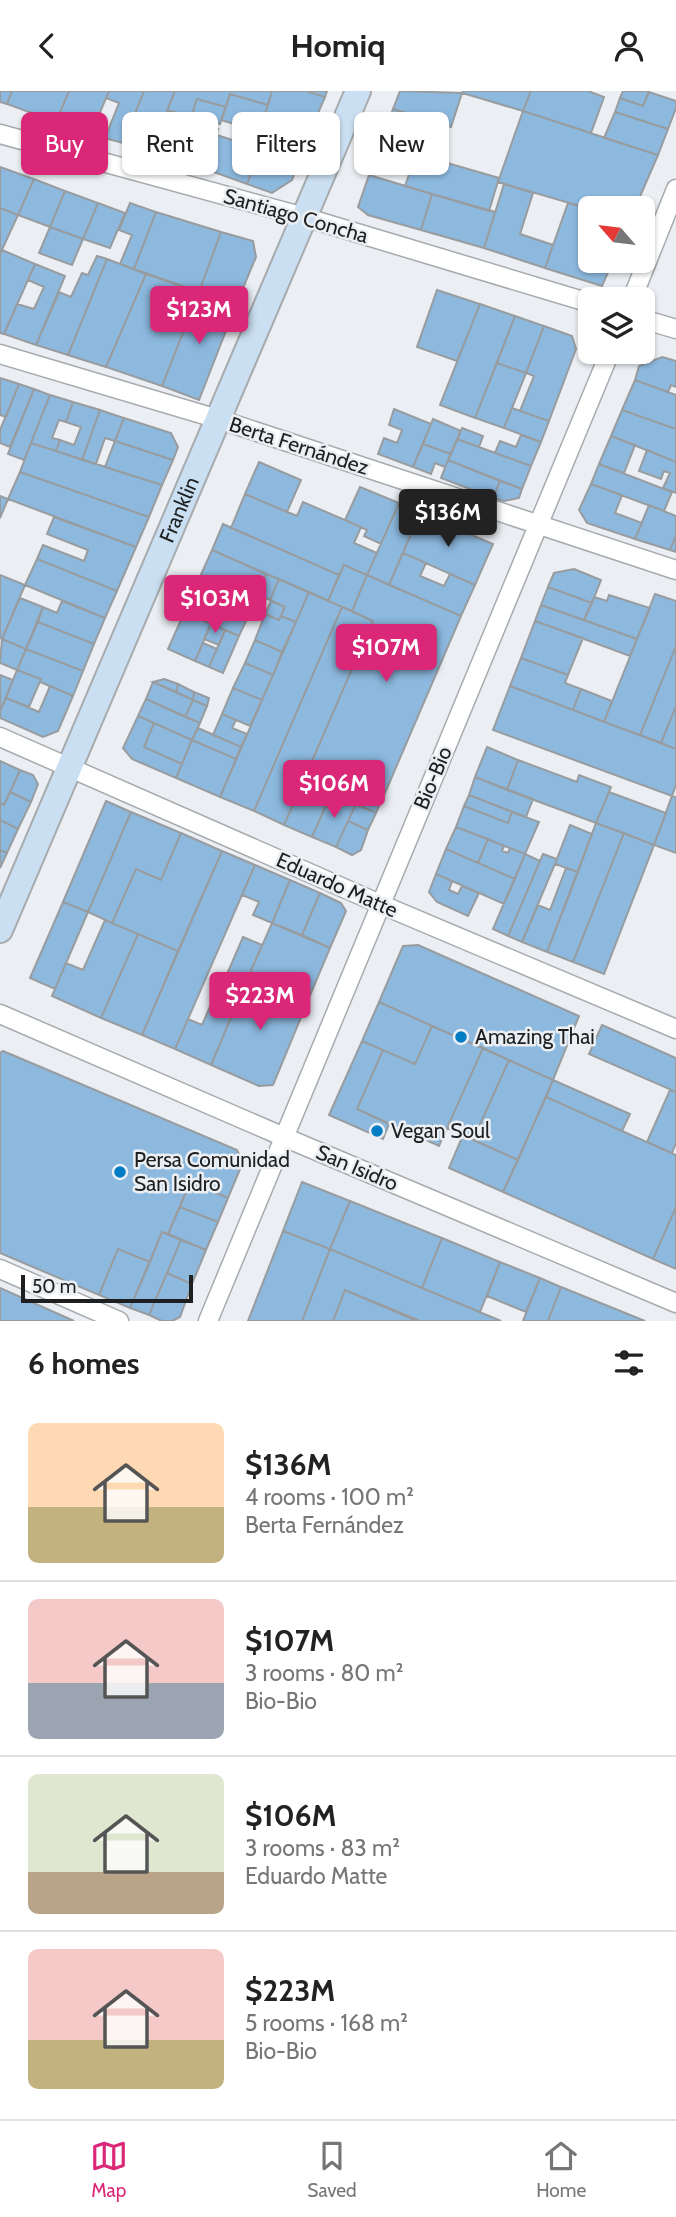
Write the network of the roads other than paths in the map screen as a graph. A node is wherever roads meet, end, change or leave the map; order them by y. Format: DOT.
graph roads {
  1 [pos="358,91"];
  2 [pos="0,135"];
  3 [pos="676,188"];
  4 [pos="304,217"];
  5 [pos="637,287"];
  6 [pos="578,299"];
  7 [pos="655,323"];
  8 [pos="676,329"];
  9 [pos="0,353"];
  10 [pos="605,364"];
  11 [pos="218,419"];
  12 [pos="539,524"];
  13 [pos="676,570"];
  14 [pos="0,737"];
  15 [pos="70,767"];
  16 [pos="380,904"];
  17 [pos="0,930"];
  18 [pos="0,1014"];
  19 [pos="676,1029"];
  20 [pos="284,1137"];
  21 [pos="0,1269"];
  22 [pos="676,1303"];
  23 [pos="119,1321"];
  24 [pos="208,1321"];
  1 -- 4 [label="main road, Franklin"];
  2 -- 4 [label="street, Santiago Concha"];
  3 -- 5 [label="street"];
  4 -- 6 [label="street, Santiago Concha"];
  4 -- 11 [label="main road, Franklin"];
  7 -- 8 [label="street"];
  9 -- 11 [label="street, Berta Fernández"];
  10 -- 12 [label="street, Bio-Bio"];
  11 -- 12 [label="street, Berta Fernández"];
  11 -- 15 [label="main road, Franklin"];
  12 -- 13 [label="street, Berta Fernández"];
  12 -- 16 [label="street, Bio-Bio"];
  14 -- 15 [label="street, Eduardo Matte"];
  15 -- 16 [label="street, Eduardo Matte"];
  15 -- 17 [label="main road, Franklin"];
  16 -- 19 [label="street, Eduardo Matte"];
  16 -- 20 [label="street, Bio-Bio"];
  18 -- 20 [label="street, San Isidro"];
  20 -- 22 [label="street, San Isidro"];
  20 -- 24 [label="street, Bio-Bio"];
  21 -- 23 [label="street"];
}
